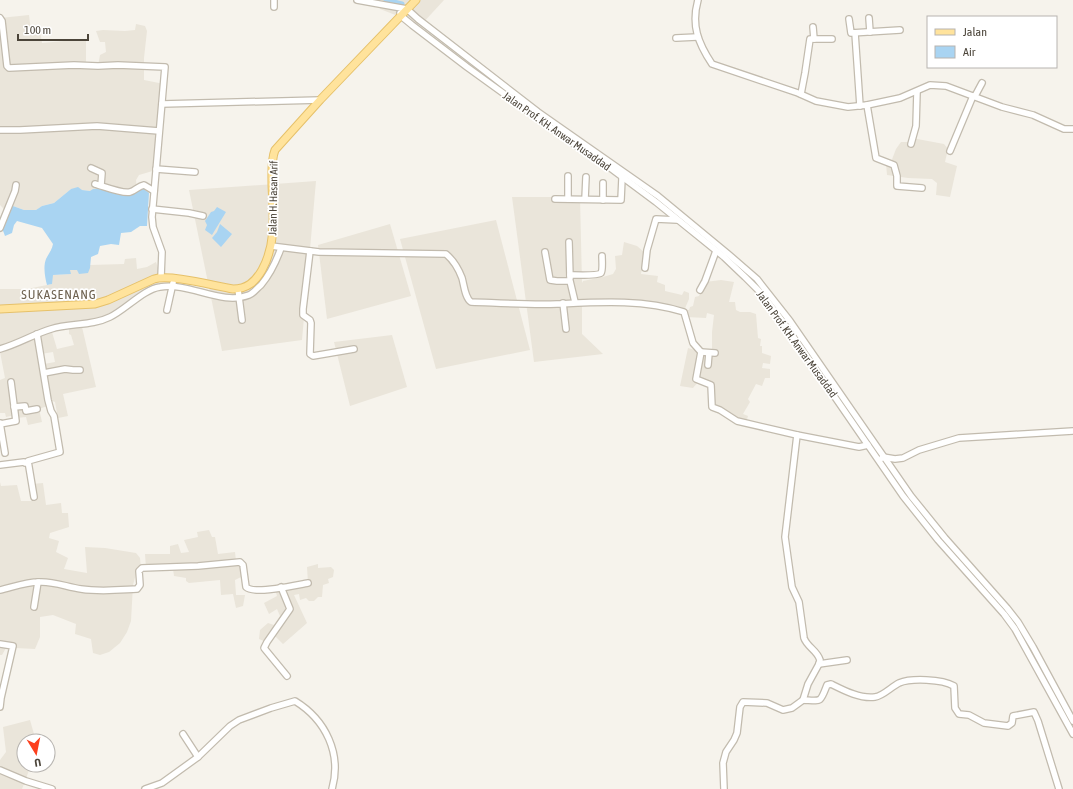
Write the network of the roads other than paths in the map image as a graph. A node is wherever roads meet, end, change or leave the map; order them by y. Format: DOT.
graph roads {
  1 [pos="274,0"];
  2 [pos="357,0"];
  3 [pos="416,0"];
  4 [pos="698,0"];
  5 [pos="274,7"];
  6 [pos="397,8"];
  7 [pos="409,11"];
  8 [pos="0,18"];
  9 [pos="404,18"];
  10 [pos="869,18"];
  11 [pos="849,19"];
  12 [pos="813,27"];
  13 [pos="900,30"];
  14 [pos="870,32"];
  15 [pos="855,33"];
  16 [pos="697,37"];
  17 [pos="676,38"];
  18 [pos="814,39"];
  19 [pos="832,39"];
  20 [pos="982,83"];
  21 [pos="917,92"];
  22 [pos="800,94"];
  23 [pos="975,95"];
  24 [pos="320,100"];
  25 [pos="162,104"];
  26 [pos="867,105"];
  27 [pos="860,106"];
  28 [pos="1073,129"];
  29 [pos="0,130"];
  30 [pos="158,131"];
  31 [pos="911,144"];
  32 [pos="950,151"];
  33 [pos="92,168"];
  34 [pos="156,169"];
  35 [pos="195,172"];
  36 [pos="568,176"];
  37 [pos="586,177"];
  38 [pos="622,178"];
  39 [pos="603,183"];
  40 [pos="16,185"];
  41 [pos="922,188"];
  42 [pos="151,189"];
  43 [pos="555,199"];
  44 [pos="568,199"];
  45 [pos="585,199"];
  46 [pos="603,200"];
  47 [pos="152,209"];
  48 [pos="203,216"];
  49 [pos="677,220"];
  50 [pos="0,228"];
  51 [pos="695,230"];
  52 [pos="569,242"];
  53 [pos="276,247"];
  54 [pos="310,251"];
  55 [pos="716,251"];
  56 [pos="546,252"];
  57 [pos="602,256"];
  58 [pos="645,268"];
  59 [pos="748,275"];
  60 [pos="161,277"];
  61 [pos="570,278"];
  62 [pos="173,282"];
  63 [pos="700,290"];
  64 [pos="238,293"];
  65 [pos="575,302"];
  66 [pos="563,303"];
  67 [pos="0,309"];
  68 [pos="167,310"];
  69 [pos="242,320"];
  70 [pos="566,329"];
  71 [pos="37,334"];
  72 [pos="0,349"];
  73 [pos="354,349"];
  74 [pos="701,352"];
  75 [pos="708,365"];
  76 [pos="80,370"];
  77 [pos="44,373"];
  78 [pos="11,382"];
  79 [pos="845,406"];
  80 [pos="14,407"];
  81 [pos="37,409"];
  82 [pos="0,424"];
  83 [pos="1073,431"];
  84 [pos="797,435"];
  85 [pos="868,445"];
  86 [pos="5,453"];
  87 [pos="880,459"];
  88 [pos="28,463"];
  89 [pos="0,465"];
  90 [pos="34,497"];
  91 [pos="38,582"];
  92 [pos="308,583"];
  93 [pos="281,587"];
  94 [pos="0,590"];
  95 [pos="34,607"];
  96 [pos="0,644"];
  97 [pos="847,660"];
  98 [pos="819,664"];
  99 [pos="287,676"];
  100 [pos="1050,679"];
  101 [pos="1044,682"];
  102 [pos="804,700"];
  103 [pos="0,707"];
  104 [pos="1073,721"];
  105 [pos="183,734"];
  106 [pos="1073,734"];
  107 [pos="198,757"];
  108 [pos="0,770"];
  109 [pos="52,789"];
  110 [pos="145,789"];
  111 [pos="332,789"];
  112 [pos="724,789"];
  113 [pos="1059,789"];
  1 -- 5 [label="street"];
  2 -- 6 [label="street"];
  3 -- 7 [label="main road, Jalan H. Hasan Arif"];
  4 -- 16 [label="street"];
  6 -- 7 [label="street"];
  6 -- 9 [label="street, Jalan Prof. KH. Anwar Musaddad"];
  7 -- 9 [label="main road, Jalan H. Hasan Arif"];
  7 -- 51 [label="street, Jalan Prof. KH. Anwar Musaddad"];
  8 -- 25 [label="street"];
  9 -- 24 [label="main road, Jalan H. Hasan Arif"];
  9 -- 38 [label="street, Jalan Prof. KH. Anwar Musaddad"];
  10 -- 14 [label="street"];
  11 -- 15 [label="street"];
  12 -- 18 [label="street"];
  13 -- 14 [label="street"];
  14 -- 15 [label="street"];
  15 -- 27 [label="street"];
  16 -- 17 [label="street"];
  16 -- 22 [label="street"];
  18 -- 19 [label="street"];
  18 -- 22 [label="street"];
  20 -- 23 [label="street"];
  21 -- 23 [label="street"];
  21 -- 26 [label="street"];
  21 -- 31 [label="street"];
  22 -- 27 [label="street"];
  23 -- 28 [label="street"];
  23 -- 32 [label="street"];
  24 -- 25 [label="street"];
  24 -- 53 [label="main road, Jalan H. Hasan Arif"];
  25 -- 30 [label="street"];
  26 -- 27 [label="street"];
  26 -- 41 [label="street"];
  29 -- 30 [label="street"];
  30 -- 34 [label="street"];
  33 -- 42 [label="street"];
  34 -- 35 [label="street"];
  34 -- 42 [label="street"];
  36 -- 44 [label="street"];
  37 -- 45 [label="street"];
  38 -- 46 [label="street"];
  38 -- 49 [label="street, Jalan Prof. KH. Anwar Musaddad"];
  39 -- 46 [label="street"];
  40 -- 50 [label="street"];
  42 -- 47 [label="street"];
  43 -- 44 [label="street"];
  44 -- 45 [label="street"];
  45 -- 46 [label="street"];
  47 -- 48 [label="street"];
  47 -- 60 [label="street"];
  49 -- 51 [label="street, Jalan Prof. KH. Anwar Musaddad"];
  49 -- 58 [label="street"];
  51 -- 55 [label="street, Jalan Prof. KH. Anwar Musaddad"];
  51 -- 59 [label="street, Jalan Prof. KH. Anwar Musaddad"];
  52 -- 61 [label="street"];
  53 -- 54 [label="street"];
  53 -- 64 [label="main road, Jalan H. Hasan Arif"];
  54 -- 66 [label="street"];
  54 -- 73 [label="street"];
  55 -- 59 [label="street, Jalan Prof. KH. Anwar Musaddad"];
  55 -- 63 [label="street"];
  56 -- 61 [label="street"];
  57 -- 61 [label="street"];
  59 -- 79 [label="street, Jalan Prof. KH. Anwar Musaddad"];
  60 -- 62 [label="main road"];
  60 -- 67 [label="main road"];
  61 -- 65 [label="street"];
  62 -- 64 [label="main road"];
  62 -- 68 [label="street"];
  62 -- 71 [label="street"];
  64 -- 69 [label="street"];
  65 -- 66 [label="street"];
  65 -- 74 [label="street"];
  66 -- 70 [label="street"];
  71 -- 72 [label="street"];
  71 -- 77 [label="street"];
  74 -- 75 [label="street"];
  74 -- 84 [label="street"];
  76 -- 77 [label="street"];
  77 -- 88 [label="street"];
  78 -- 80 [label="street"];
  79 -- 85 [label="street, Jalan Prof. KH. Anwar Musaddad"];
  79 -- 87 [label="street, Jalan Prof. KH. Anwar Musaddad"];
  80 -- 81 [label="street"];
  80 -- 82 [label="street"];
  82 -- 86 [label="street"];
  83 -- 87 [label="street"];
  84 -- 85 [label="street"];
  84 -- 98 [label="street"];
  85 -- 87 [label="street, Jalan Prof. KH. Anwar Musaddad"];
  87 -- 100 [label="street, Jalan Prof. KH. Anwar Musaddad"];
  87 -- 101 [label="street, Jalan Prof. KH. Anwar Musaddad"];
  88 -- 89 [label="street"];
  88 -- 90 [label="street"];
  91 -- 93 [label="street"];
  91 -- 94 [label="street"];
  91 -- 95 [label="street"];
  92 -- 93 [label="street"];
  93 -- 99 [label="street"];
  96 -- 103 [label="street"];
  97 -- 98 [label="street"];
  98 -- 102 [label="street"];
  100 -- 101 [label="street"];
  100 -- 104 [label="street, Jalan Prof. KH. Anwar Musaddad"];
  101 -- 106 [label="street, Jalan Prof. KH. Anwar Musaddad"];
  102 -- 112 [label="street"];
  102 -- 113 [label="street"];
  105 -- 107 [label="street"];
  107 -- 110 [label="street"];
  107 -- 111 [label="street"];
  108 -- 109 [label="street"];
}
